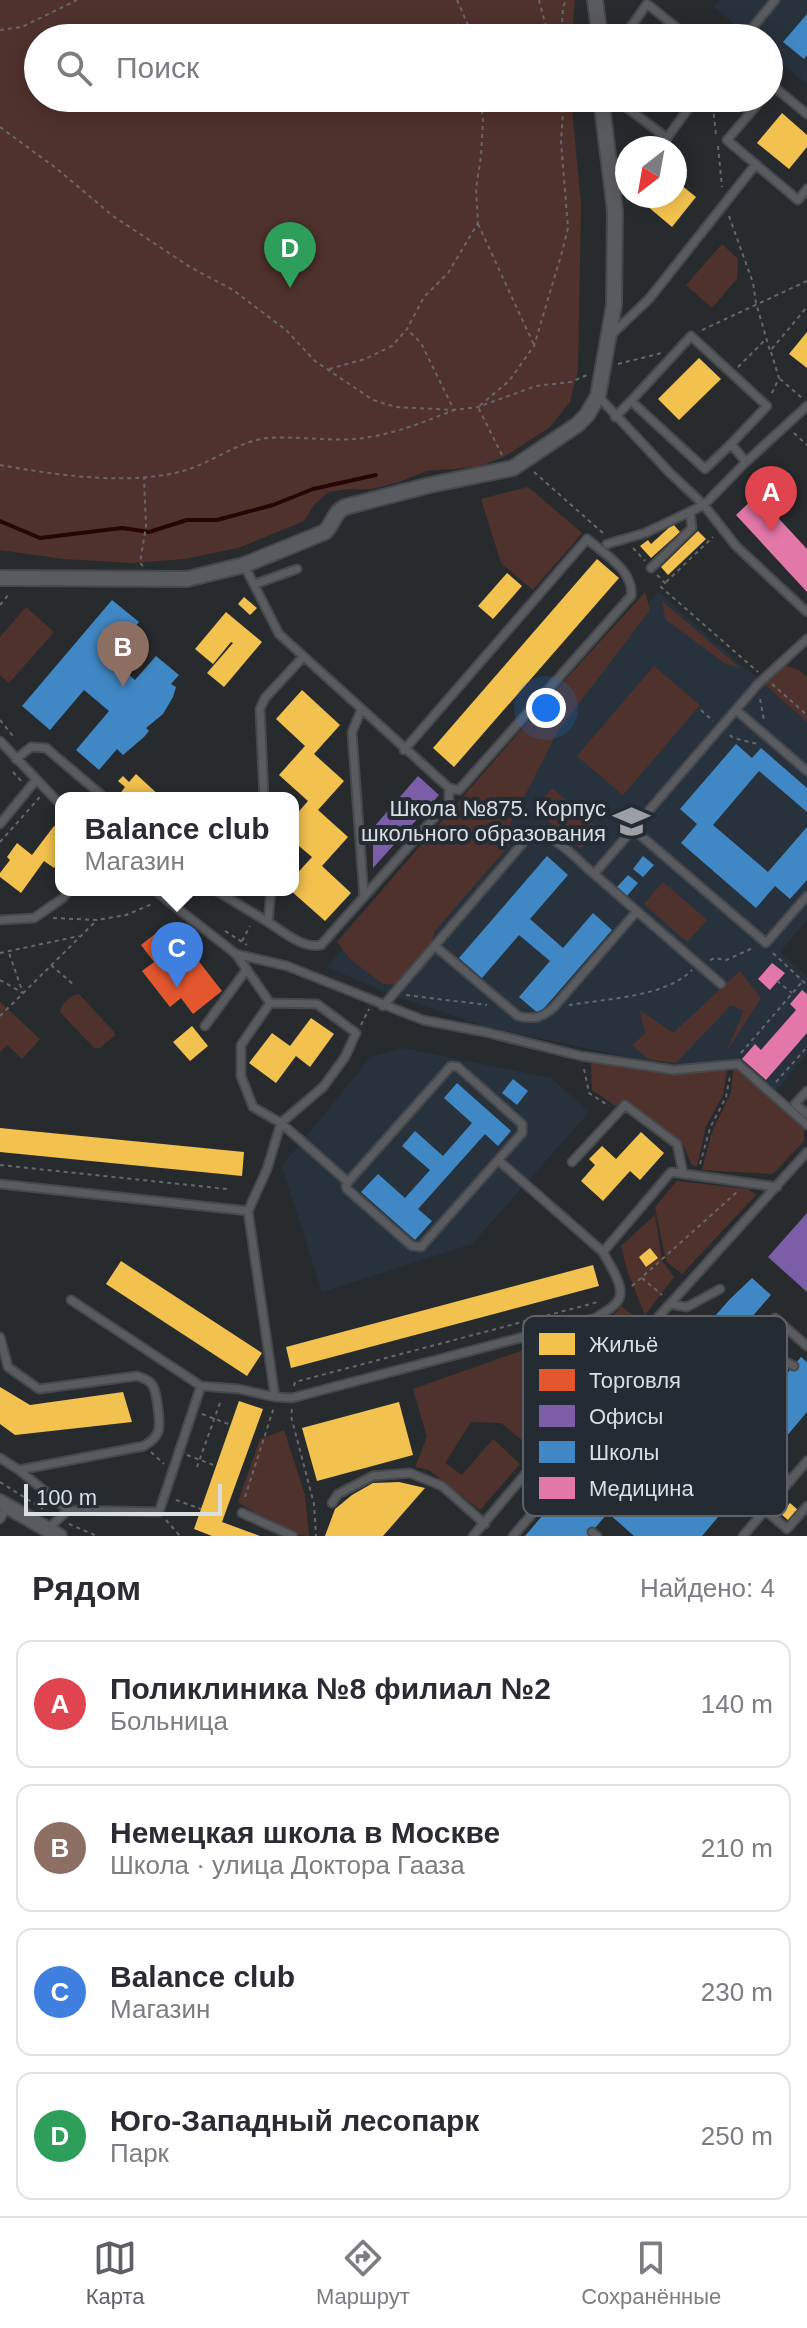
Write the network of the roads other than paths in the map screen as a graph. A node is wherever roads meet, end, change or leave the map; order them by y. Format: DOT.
graph roads {
  1 [pos="595,0"];
  2 [pos="775,0"];
  3 [pos="647,1"];
  4 [pos="598,24"];
  5 [pos="632,24"];
  6 [pos="674,24"];
  7 [pos="755,24"];
  8 [pos="783,94"];
  9 [pos="602,112"];
  10 [pos="633,112"];
  11 [pos="686,112"];
  12 [pos="751,112"];
  13 [pos="807,114"];
  14 [pos="756,164"];
  15 [pos="807,189"];
  16 [pos="609,338"];
  17 [pos="598,396"];
  18 [pos="631,401"];
  19 [pos="807,404"];
  20 [pos="615,417"];
  21 [pos="731,444"];
  22 [pos="746,462"];
  23 [pos="704,505"];
  24 [pos="690,512"];
  25 [pos="611,543"];
  26 [pos="244,565"];
  27 [pos="651,568"];
  28 [pos="297,569"];
  29 [pos="0,578"];
  30 [pos="255,584"];
  31 [pos="807,612"];
  32 [pos="807,639"];
  33 [pos="303,657"];
  34 [pos="361,710"];
  35 [pos="736,710"];
  36 [pos="0,741"];
  37 [pos="404,750"];
  38 [pos="16,759"];
  39 [pos="807,771"];
  40 [pos="36,780"];
  41 [pos="449,788"];
  42 [pos="98,792"];
  43 [pos="264,792"];
  44 [pos="55,799"];
  45 [pos="0,824"];
  46 [pos="633,829"];
  47 [pos="594,874"];
  48 [pos="65,896"];
  49 [pos="161,896"];
  50 [pos="225,896"];
  51 [pos="270,896"];
  52 [pos="807,896"];
  53 [pos="364,897"];
  54 [pos="637,911"];
  55 [pos="0,920"];
  56 [pos="268,922"];
  57 [pos="435,946"];
  58 [pos="236,954"];
  59 [pos="247,969"];
  60 [pos="721,984"];
  61 [pos="270,1003"];
  62 [pos="383,1006"];
  63 [pos="205,1026"];
  64 [pos="807,1091"];
  65 [pos="807,1114"];
  66 [pos="281,1123"];
  67 [pos="807,1125"];
  68 [pos="807,1152"];
  69 [pos="498,1160"];
  70 [pos="572,1162"];
  71 [pos="683,1173"];
  72 [pos="348,1182"];
  73 [pos="0,1184"];
  74 [pos="777,1187"];
  75 [pos="248,1211"];
  76 [pos="603,1252"];
  77 [pos="720,1289"];
  78 [pos="71,1300"];
  79 [pos="671,1304"];
  80 [pos="598,1316"];
  81 [pos="661,1316"];
  82 [pos="787,1328"];
  83 [pos="0,1337"];
  84 [pos="523,1337"];
  85 [pos="807,1346"];
  86 [pos="787,1362"];
  87 [pos="794,1366"];
  88 [pos="201,1386"];
  89 [pos="275,1397"];
  90 [pos="0,1458"];
  91 [pos="807,1461"];
  92 [pos="19,1470"];
  93 [pos="787,1478"];
  94 [pos="523,1479"];
  95 [pos="790,1481"];
  96 [pos="787,1484"];
  97 [pos="332,1503"];
  98 [pos="807,1506"];
  99 [pos="2,1509"];
  100 [pos="68,1510"];
  101 [pos="242,1513"];
  102 [pos="530,1516"];
  103 [pos="760,1516"];
  104 [pos="772,1516"];
  105 [pos="485,1524"];
  106 [pos="53,1534"];
  107 [pos="293,1536"];
  108 [pos="473,1536"];
  109 [pos="513,1536"];
  110 [pos="743,1536"];
  1 -- 4 [label="street"];
  2 -- 7 [label="lane"];
  3 -- 5 [label="lane"];
  3 -- 6 [label="lane"];
  8 -- 13 [label="lane"];
  9 -- 16 [label="street"];
  10 -- 11 [label="lane"];
  12 -- 14 [label="lane"];
  14 -- 15 [label="lane"];
  14 -- 16 [label="lane"];
  16 -- 17 [label="street"];
  17 -- 20 [label="lane"];
  17 -- 26 [label="street"];
  18 -- 20 [label="lane"];
  18 -- 21 [label="lane"];
  18 -- 21 [label="lane"];
  19 -- 22 [label="lane"];
  20 -- 23 [label="lane"];
  21 -- 22 [label="lane"];
  22 -- 23 [label="lane"];
  23 -- 24 [label="lane"];
  23 -- 31 [label="lane"];
  24 -- 25 [label="lane"];
  24 -- 27 [label="lane"];
  26 -- 29 [label="street"];
  26 -- 30 [label="lane"];
  28 -- 30 [label="lane"];
  30 -- 33 [label="lane"];
  32 -- 35 [label="lane"];
  33 -- 34 [label="lane"];
  33 -- 43 [label="lane"];
  34 -- 37 [label="lane"];
  34 -- 53 [label="lane"];
  35 -- 39 [label="lane"];
  35 -- 46 [label="lane"];
  36 -- 38 [label="lane"];
  37 -- 41 [label="lane"];
  37 -- 41 [label="lane"];
  38 -- 40 [label="lane"];
  38 -- 42 [label="lane"];
  40 -- 44 [label="lane"];
  40 -- 45 [label="lane"];
  41 -- 53 [label="lane"];
  46 -- 47 [label="lane"];
  46 -- 52 [label="lane"];
  47 -- 54 [label="lane"];
  47 -- 57 [label="lane"];
  48 -- 55 [label="lane"];
  49 -- 58 [label="lane"];
  50 -- 56 [label="lane"];
  51 -- 56 [label="lane"];
  53 -- 56 [label="lane"];
  54 -- 57 [label="lane"];
  54 -- 60 [label="lane"];
  57 -- 62 [label="lane"];
  58 -- 59 [label="lane"];
  58 -- 62 [label="lane"];
  59 -- 61 [label="lane"];
  59 -- 63 [label="lane"];
  61 -- 66 [label="lane"];
  61 -- 66 [label="lane"];
  62 -- 67 [label="lane"];
  64 -- 65 [label="lane"];
  66 -- 72 [label="lane"];
  66 -- 75 [label="lane"];
  68 -- 74 [label="lane"];
  69 -- 72 [label="lane"];
  69 -- 72 [label="lane"];
  69 -- 76 [label="lane"];
  70 -- 71 [label="lane"];
  71 -- 74 [label="lane"];
  71 -- 76 [label="lane"];
  73 -- 75 [label="lane"];
  74 -- 79 [label="lane"];
  75 -- 89 [label="lane"];
  76 -- 80 [label="lane"];
  77 -- 79 [label="lane"];
  78 -- 88 [label="lane"];
  79 -- 81 [label="lane"];
  82 -- 85 [label="lane"];
  83 -- 92 [label="lane"];
  84 -- 89 [label="lane"];
  86 -- 87 [label="lane"];
  88 -- 89 [label="lane"];
  88 -- 100 [label="lane"];
  90 -- 92 [label="lane"];
  91 -- 95 [label="lane"];
  92 -- 100 [label="lane"];
  93 -- 95 [label="lane"];
  94 -- 105 [label="lane"];
  95 -- 96 [label="lane"];
  97 -- 105 [label="lane"];
  98 -- 104 [label="lane"];
  99 -- 106 [label="street"];
  100 -- 106 [label="lane"];
  101 -- 107 [label="lane"];
  102 -- 109 [label="lane"];
  103 -- 110 [label="lane"];
  105 -- 108 [label="lane"];
}
